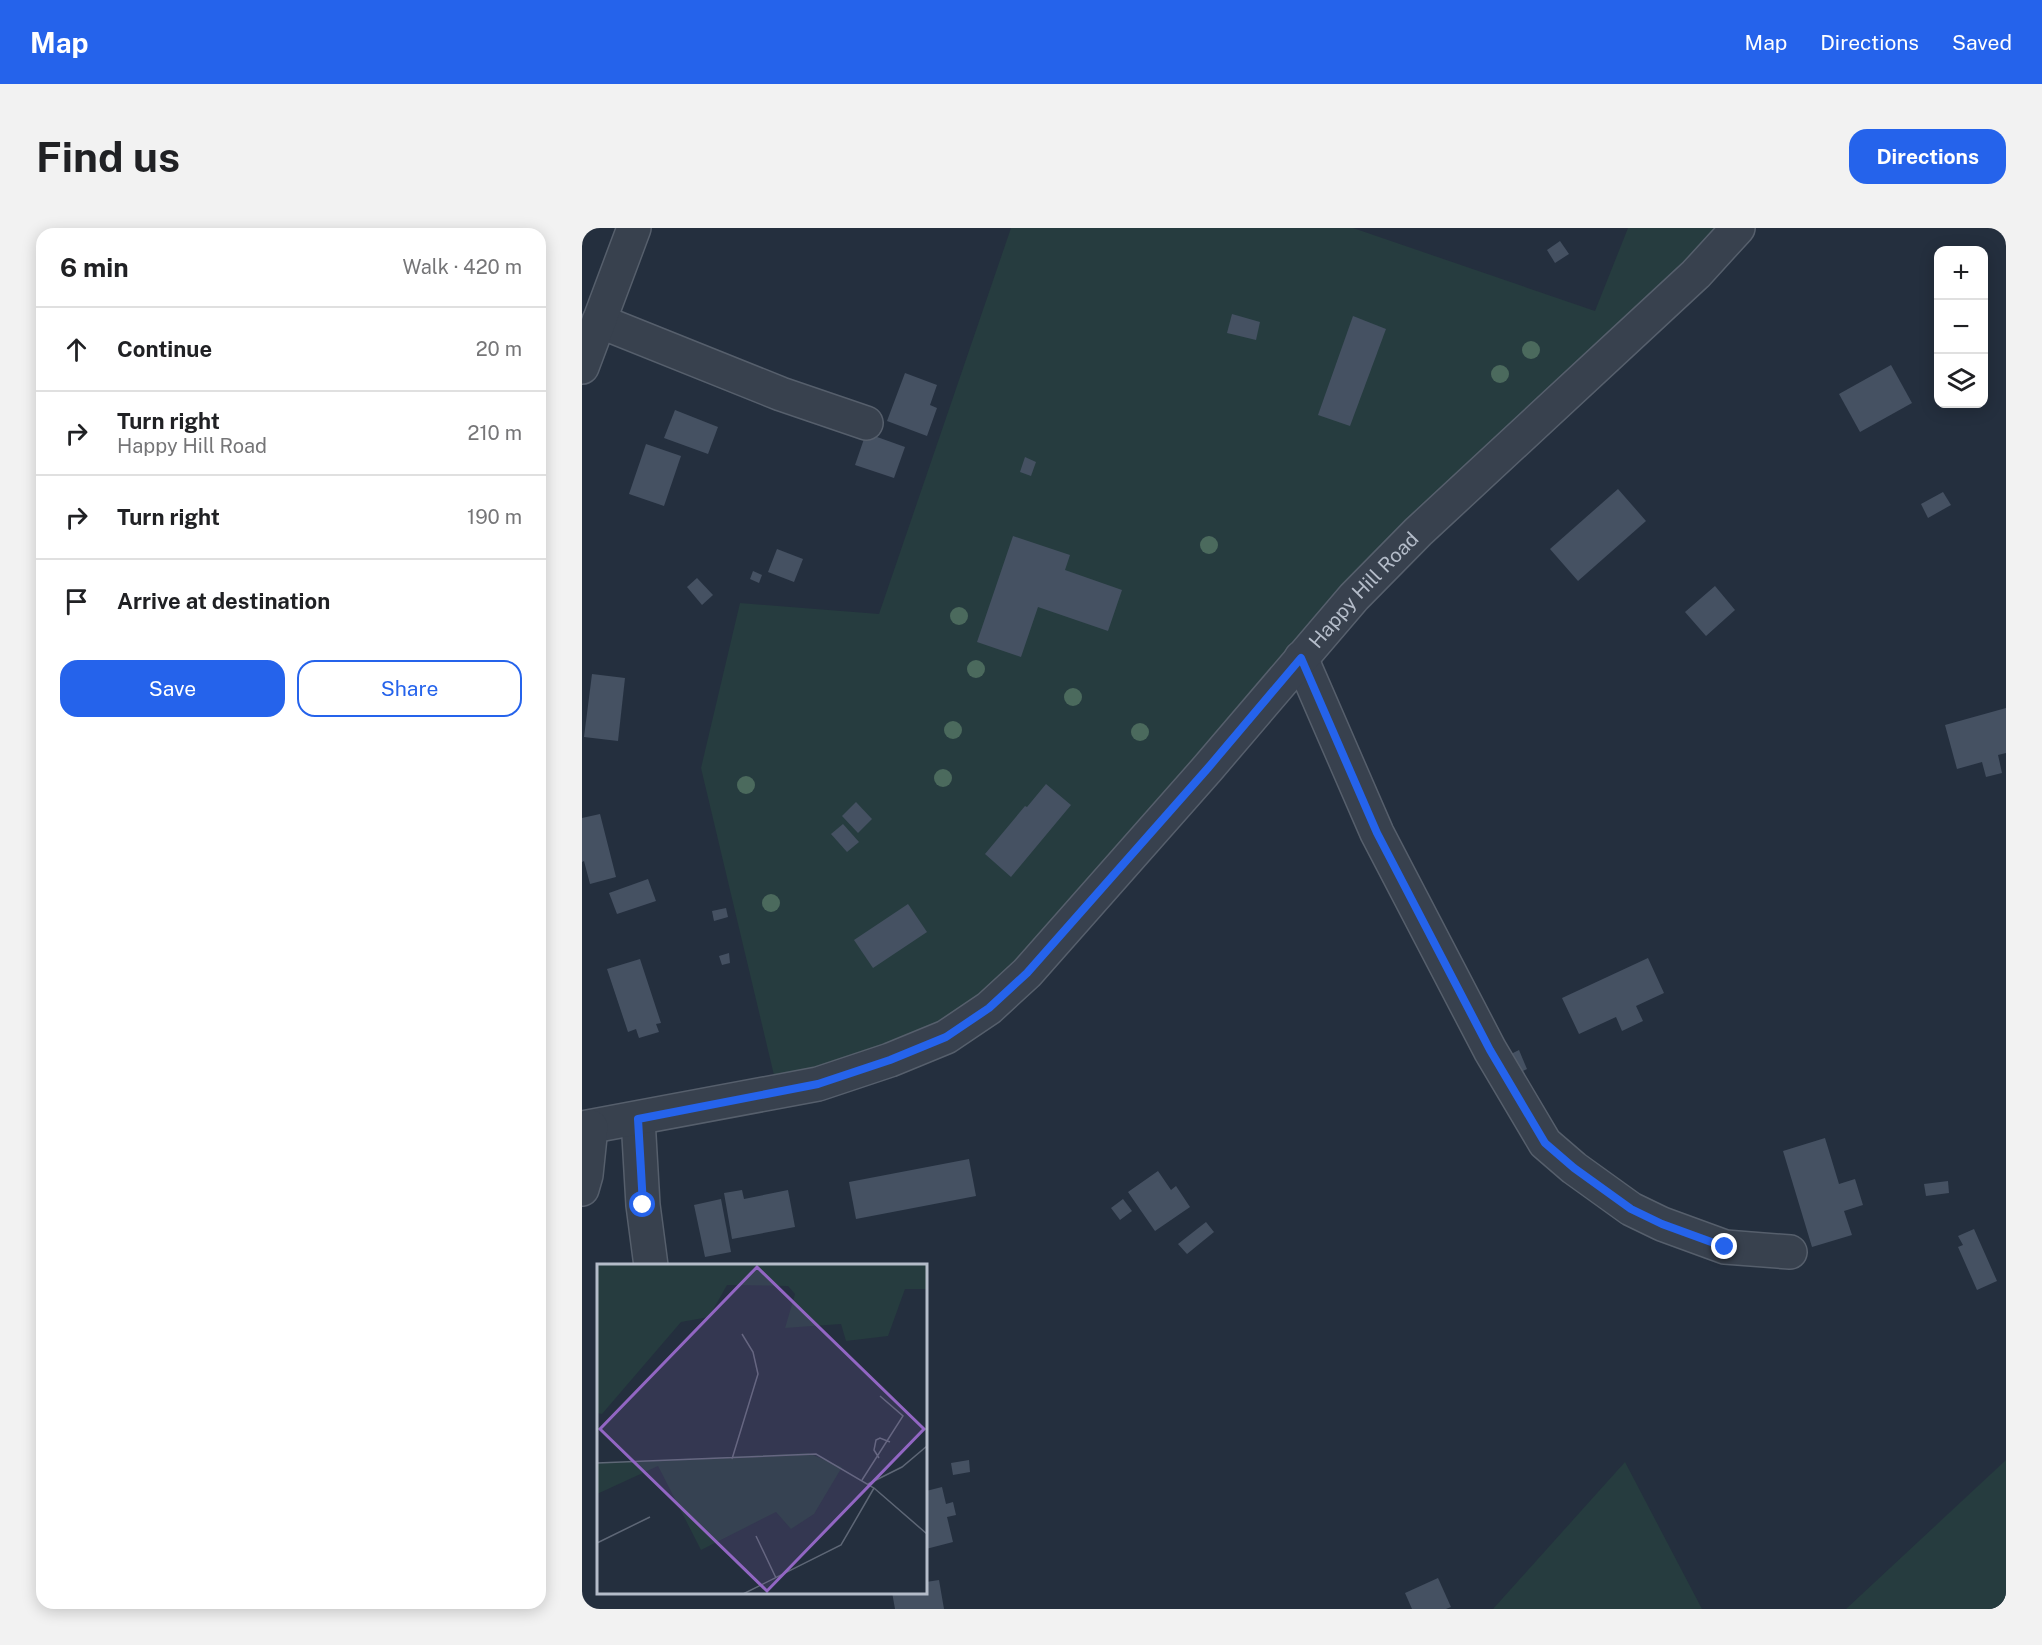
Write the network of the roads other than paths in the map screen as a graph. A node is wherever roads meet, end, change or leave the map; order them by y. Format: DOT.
graph roads {
  1 [pos="633,228"];
  2 [pos="1738,228"];
  3 [pos="599,321"];
  4 [pos="582,367"];
  5 [pos="866,423"];
  6 [pos="1301,658"];
  7 [pos="638,1119"];
  8 [pos="586,1128"];
  9 [pos="582,1189"];
  10 [pos="1790,1252"];
  11 [pos="651,1264"];
  1 -- 3 [label="street"];
  2 -- 6 [label="street, Happy Hill Road"];
  3 -- 4 [label="street"];
  3 -- 5 [label="street"];
  6 -- 7 [label="street, Happy Hill Road"];
  6 -- 10 [label="street"];
  7 -- 8 [label="street, Happy Hill Road"];
  7 -- 11 [label="street"];
  8 -- 9 [label="street"];
}
